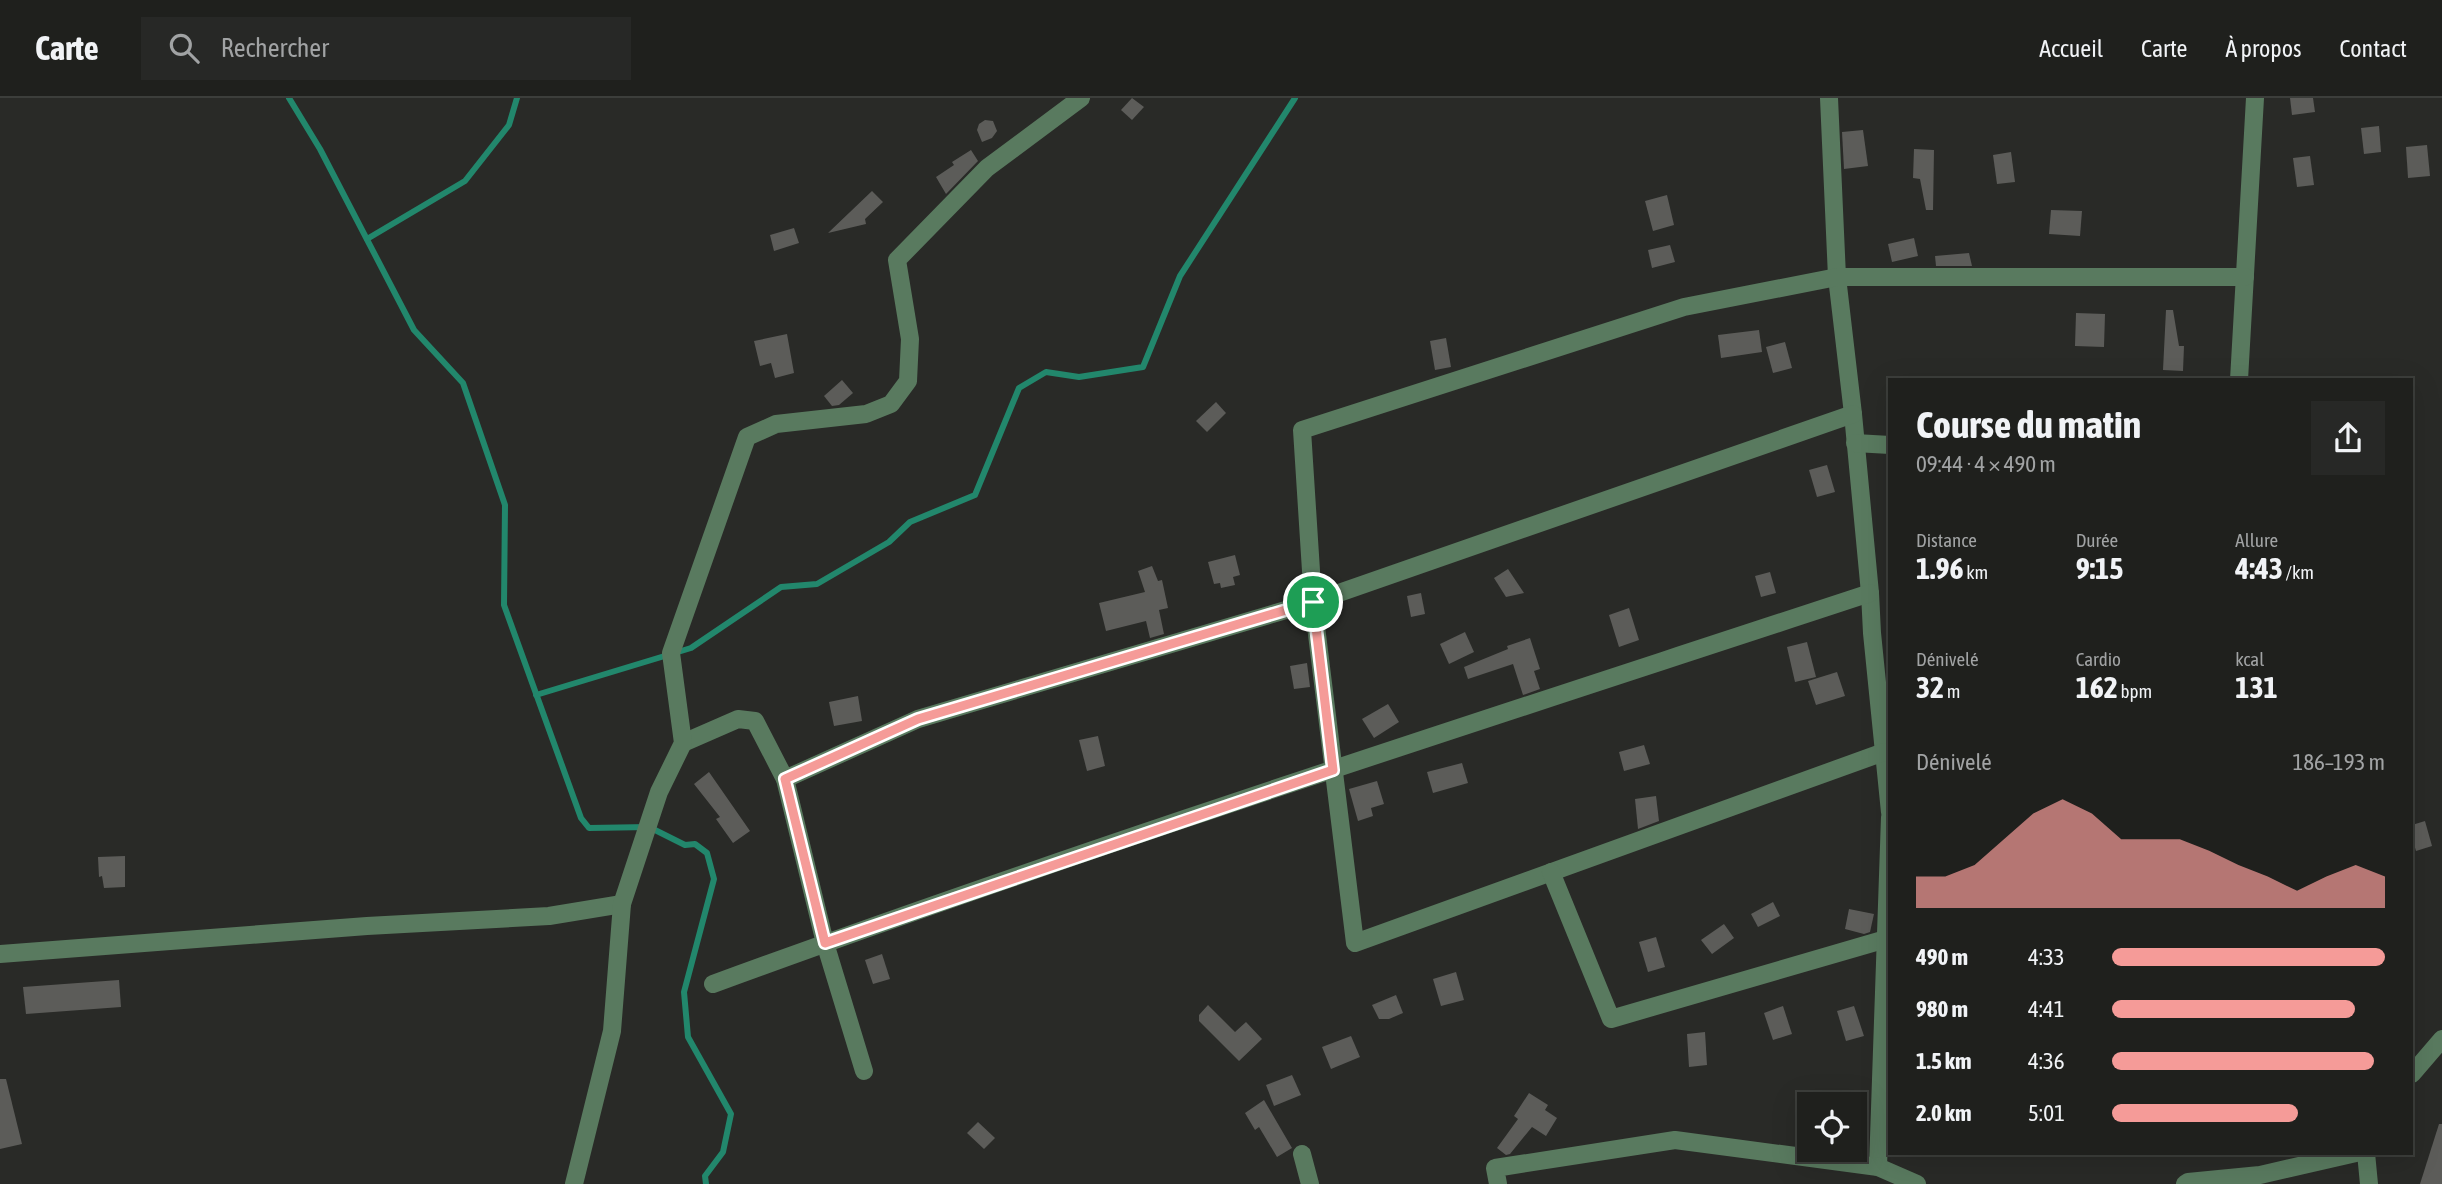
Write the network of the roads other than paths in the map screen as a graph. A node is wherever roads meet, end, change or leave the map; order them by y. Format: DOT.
graph roads {
  1 [pos="1081,98"];
  2 [pos="1829,98"];
  3 [pos="2255,98"];
  4 [pos="1837,278"];
  5 [pos="2245,278"];
  6 [pos="2239,378"];
  7 [pos="1853,414"];
  8 [pos="1856,443"];
  9 [pos="1888,445"];
  10 [pos="1870,593"];
  11 [pos="1313,602"];
  12 [pos="1872,633"];
  13 [pos="1888,633"];
  14 [pos="683,743"];
  15 [pos="1884,752"];
  16 [pos="1333,770"];
  17 [pos="785,779"];
  18 [pos="1888,792"];
  19 [pos="1551,872"];
  20 [pos="1888,878"];
  21 [pos="622,904"];
  22 [pos="1886,939"];
  23 [pos="825,943"];
  24 [pos="0,954"];
  25 [pos="713,984"];
  26 [pos="2442,1039"];
  27 [pos="864,1071"];
  28 [pos="2413,1073"];
  29 [pos="1302,1154"];
  30 [pos="2347,1155"];
  31 [pos="2366,1155"];
  32 [pos="1878,1167"];
  33 [pos="574,1184"];
  34 [pos="1311,1184"];
  35 [pos="1498,1184"];
  36 [pos="1917,1184"];
  37 [pos="2185,1184"];
  38 [pos="2369,1184"];
  1 -- 14 [label="street"];
  2 -- 4 [label="street"];
  3 -- 5 [label="street"];
  4 -- 5 [label="street"];
  4 -- 7 [label="street"];
  4 -- 11 [label="street"];
  5 -- 6 [label="street"];
  7 -- 8 [label="street"];
  7 -- 11 [label="street"];
  8 -- 9 [label="street"];
  8 -- 10 [label="street"];
  10 -- 12 [label="street"];
  10 -- 16 [label="street"];
  11 -- 16 [label="street"];
  11 -- 17 [label="street"];
  12 -- 13 [label="street"];
  12 -- 15 [label="street"];
  14 -- 17 [label="street"];
  14 -- 21 [label="street"];
  15 -- 18 [label="street"];
  15 -- 19 [label="street"];
  16 -- 19 [label="street"];
  16 -- 23 [label="street"];
  17 -- 23 [label="street"];
  19 -- 22 [label="street"];
  20 -- 22 [label="street"];
  21 -- 24 [label="street"];
  21 -- 33 [label="street"];
  22 -- 32 [label="street"];
  23 -- 25 [label="street"];
  23 -- 27 [label="street"];
  26 -- 28 [label="street"];
  29 -- 34 [label="street"];
  30 -- 37 [label="street"];
  31 -- 38 [label="street"];
  32 -- 35 [label="street"];
  32 -- 36 [label="street"];
}
